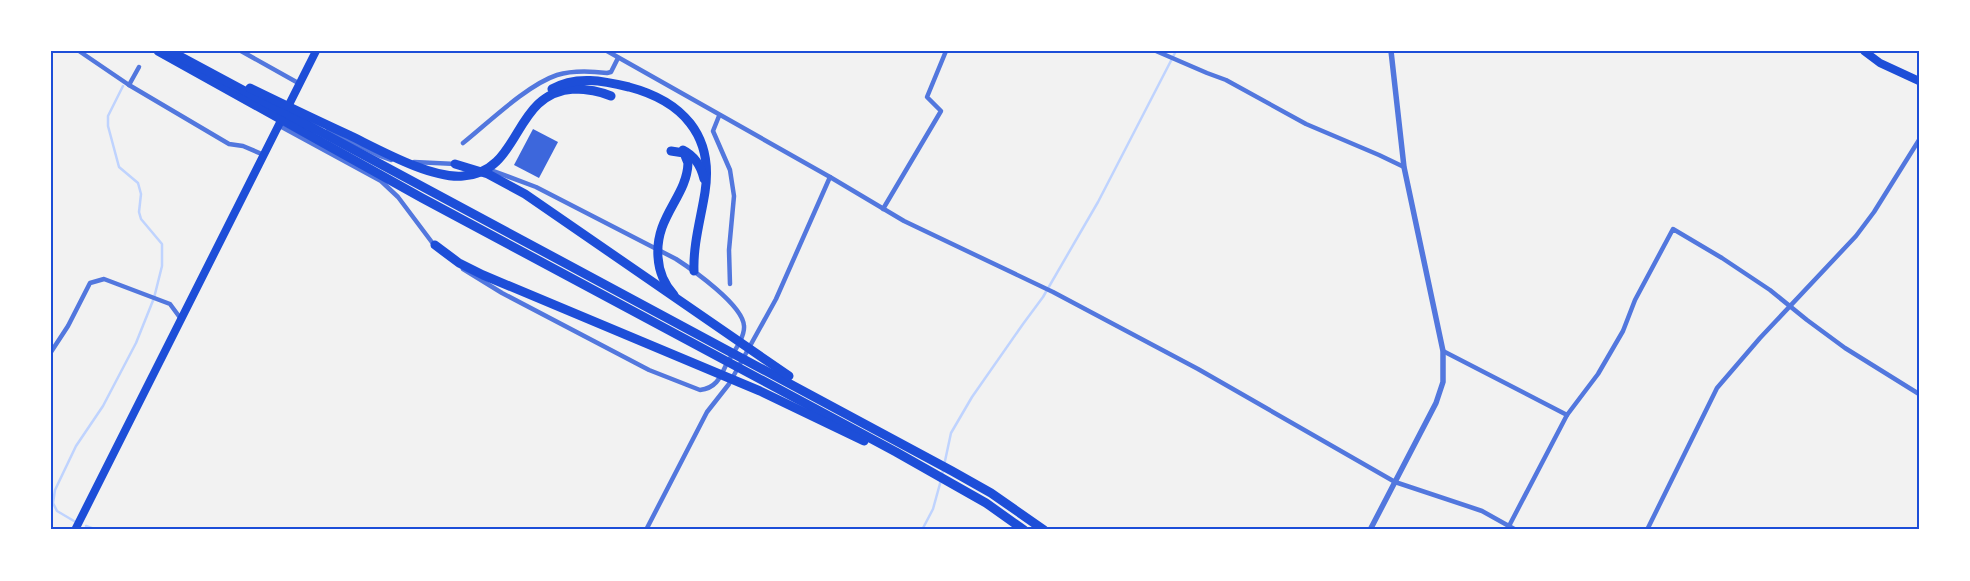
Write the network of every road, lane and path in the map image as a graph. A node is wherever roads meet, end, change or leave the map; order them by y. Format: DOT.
graph roads {
  1 [pos="79,51"];
  2 [pos="158,51"];
  3 [pos="171,51"];
  4 [pos="241,51"];
  5 [pos="316,51"];
  6 [pos="946,51"];
  7 [pos="1156,51"];
  8 [pos="1391,51"];
  9 [pos="1864,51"];
  10 [pos="611,52"];
  11 [pos="618,58"];
  12 [pos="139,66"];
  13 [pos="1919,81"];
  14 [pos="300,84"];
  15 [pos="129,85"];
  16 [pos="611,96"];
  17 [pos="269,105"];
  18 [pos="534,107"];
  19 [pos="287,109"];
  20 [pos="719,116"];
  21 [pos="278,125"];
  22 [pos="1919,140"];
  23 [pos="463,143"];
  24 [pos="264,155"];
  25 [pos="415,162"];
  26 [pos="455,164"];
  27 [pos="1404,167"];
  28 [pos="830,177"];
  29 [pos="706,190"];
  30 [pos="425,194"];
  31 [pos="398,197"];
  32 [pos="883,209"];
  33 [pos="435,245"];
  34 [pos="694,271"];
  35 [pos="730,284"];
  36 [pos="683,304"];
  37 [pos="1790,307"];
  38 [pos="181,320"];
  39 [pos="1443,351"];
  40 [pos="51,352"];
  41 [pos="802,389"];
  42 [pos="1919,394"];
  43 [pos="1567,415"];
  44 [pos="1395,482"];
  45 [pos="955,485"];
  46 [pos="1509,526"];
  47 [pos="75,530"];
  48 [pos="646,530"];
  49 [pos="1024,530"];
  50 [pos="1044,530"];
  51 [pos="1370,530"];
  52 [pos="1516,530"];
  53 [pos="1647,530"];
  1 -- 15 [label="street"];
  2 -- 17 [label="highway"];
  3 -- 17 [label="highway"];
  4 -- 14 [label="street"];
  5 -- 14 [label="highway"];
  6 -- 32 [label="street"];
  7 -- 27 [label="street"];
  8 -- 27 [label="street"];
  9 -- 13 [label="highway"];
  10 -- 11 [label="street"];
  11 -- 20 [label="street"];
  11 -- 23 [label="street"];
  12 -- 15 [label="street"];
  14 -- 19 [label="highway"];
  15 -- 24 [label="street"];
  16 -- 18 [label="highway"];
  17 -- 18 [label="highway"];
  17 -- 30 [label="highway"];
  18 -- 29 [label="highway"];
  19 -- 21 [label="highway"];
  19 -- 25 [label="street"];
  20 -- 28 [label="street"];
  20 -- 35 [label="street"];
  21 -- 24 [label="highway"];
  21 -- 31 [label="street"];
  22 -- 37 [label="street"];
  24 -- 38 [label="highway"];
  25 -- 26 [label="street"];
  25 -- 31 [label="street"];
  26 -- 34 [label="street"];
  26 -- 36 [label="highway"];
  27 -- 39 [label="street"];
  28 -- 32 [label="street"];
  28 -- 48 [label="street"];
  29 -- 34 [label="highway"];
  29 -- 36 [label="highway"];
  30 -- 41 [label="highway"];
  30 -- 45 [label="highway"];
  31 -- 33 [label="street"];
  32 -- 44 [label="street"];
  33 -- 34 [label="street"];
  33 -- 45 [label="highway"];
  36 -- 41 [label="highway"];
  37 -- 42 [label="street"];
  37 -- 43 [label="street"];
  37 -- 53 [label="street"];
  38 -- 40 [label="street"];
  38 -- 47 [label="highway"];
  39 -- 43 [label="street"];
  39 -- 44 [label="street"];
  41 -- 50 [label="highway"];
  43 -- 46 [label="street"];
  44 -- 46 [label="street"];
  44 -- 51 [label="street"];
  45 -- 49 [label="highway"];
  46 -- 52 [label="street"];
}
